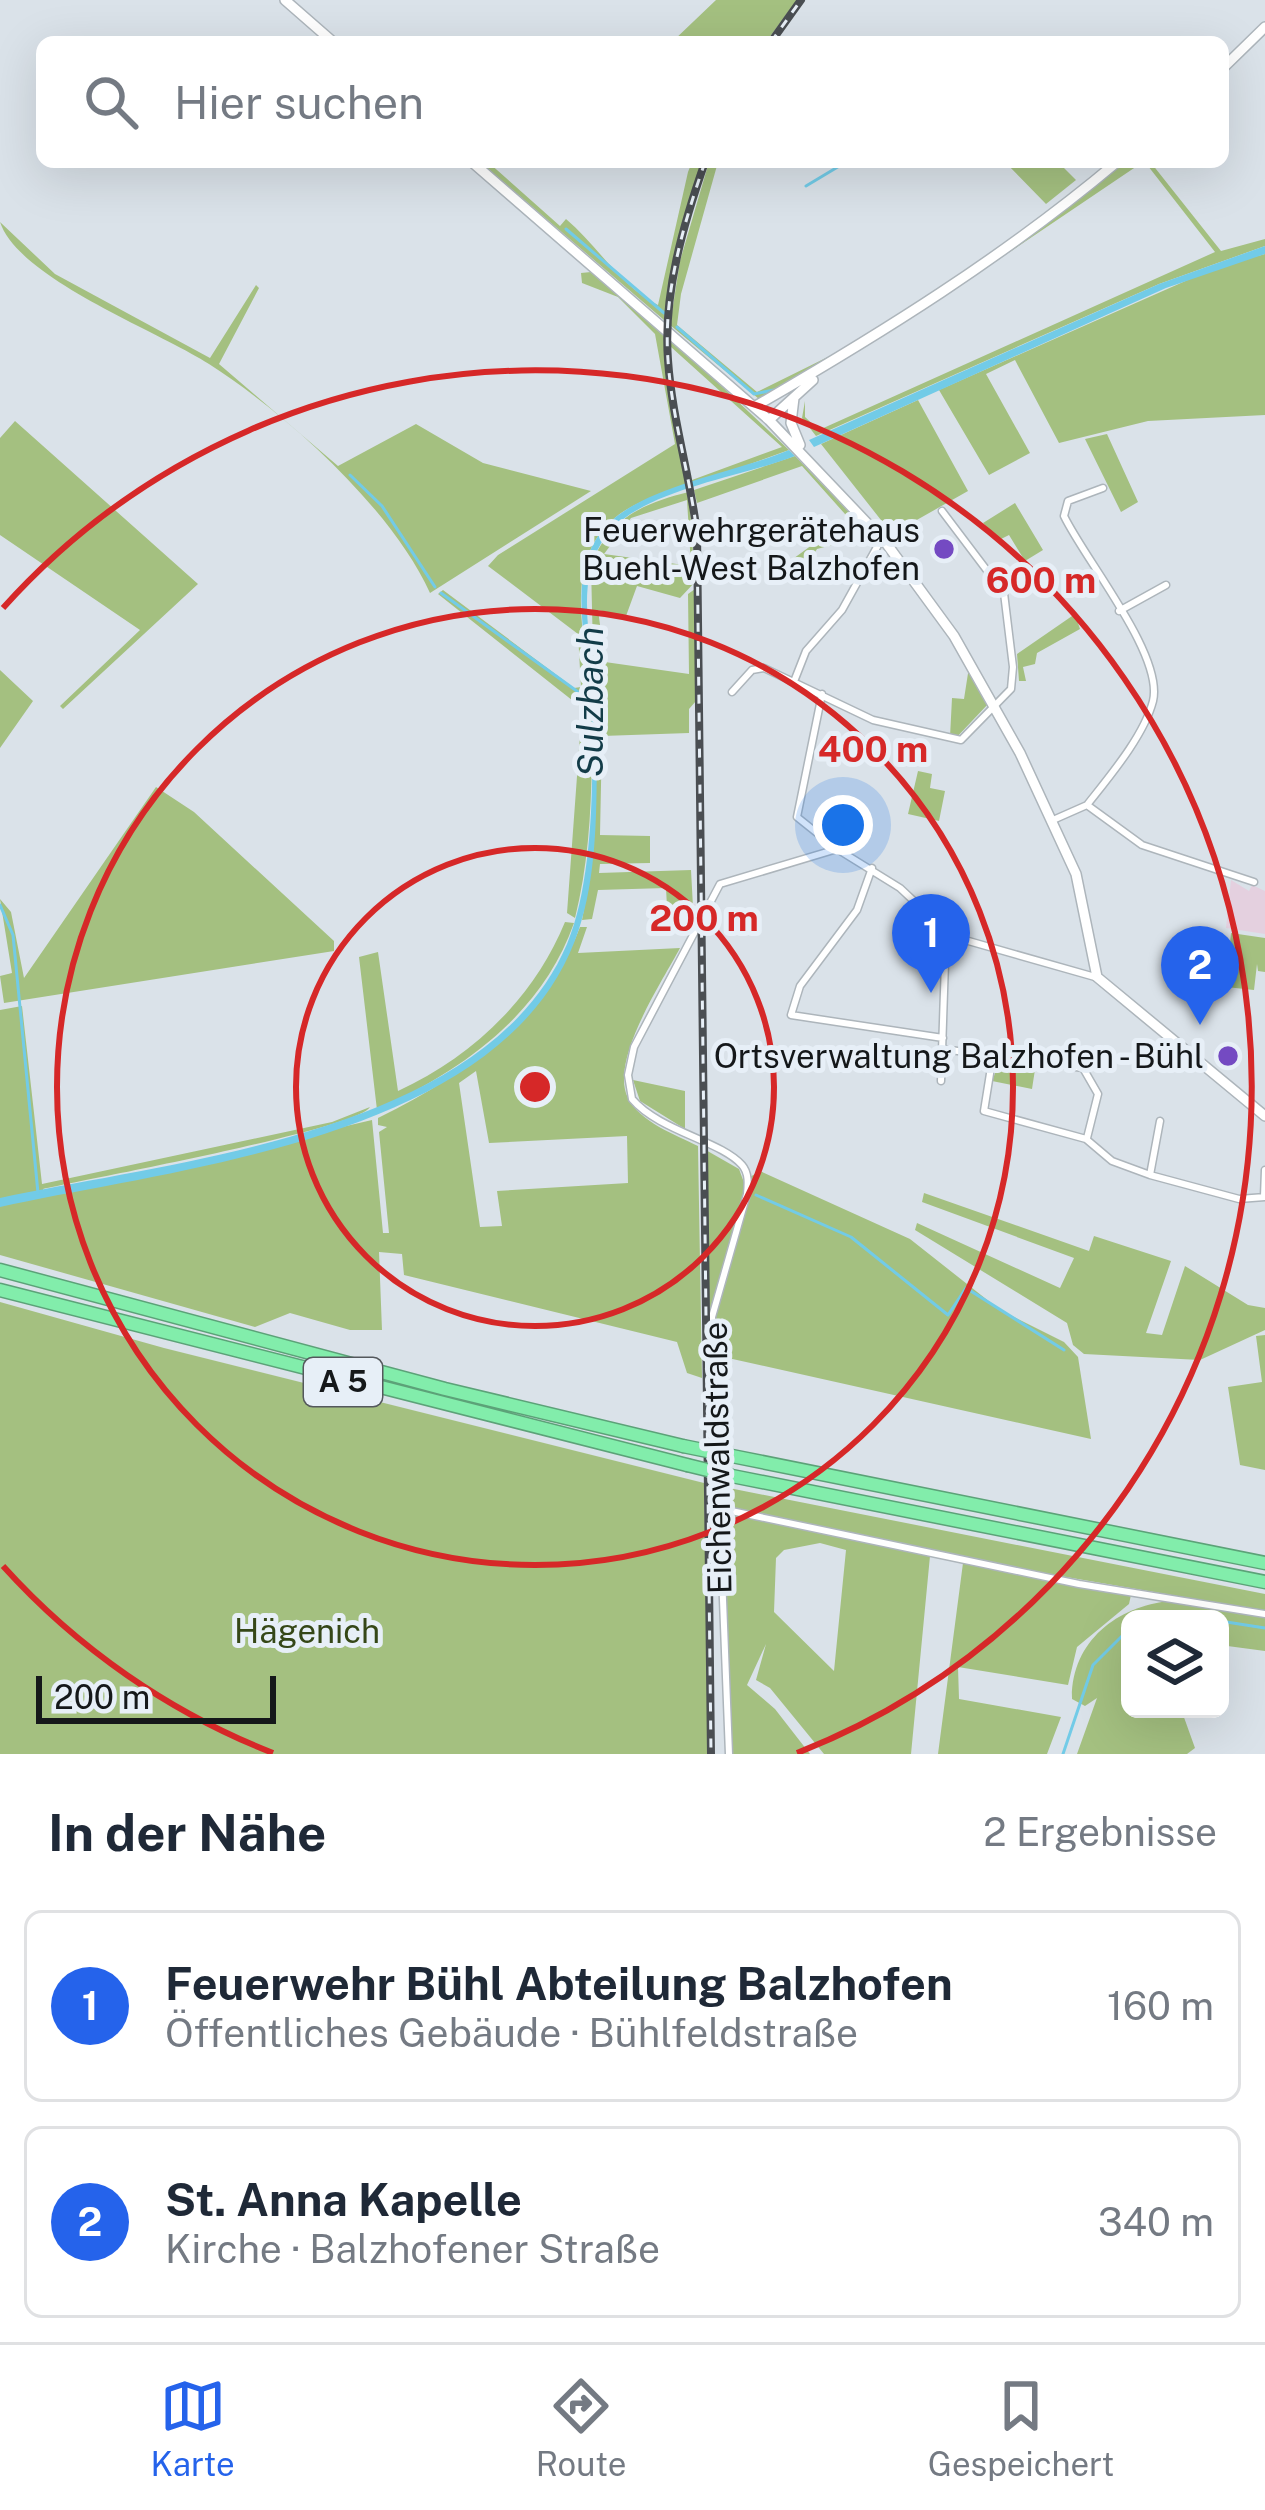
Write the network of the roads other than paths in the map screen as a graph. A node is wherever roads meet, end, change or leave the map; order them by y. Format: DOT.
graph roads {
  1 [pos="285,0"];
  2 [pos="1265,27"];
  3 [pos="327,36"];
  4 [pos="1229,62"];
  5 [pos="479,168"];
  6 [pos="1110,168"];
  7 [pos="821,373"];
  8 [pos="794,398"];
  9 [pos="754,407"];
  10 [pos="769,420"];
  11 [pos="795,441"];
  12 [pos="1102,488"];
  13 [pos="942,512"];
  14 [pos="881,538"];
  15 [pos="1166,585"];
  16 [pos="1119,611"];
  17 [pos="795,679"];
  18 [pos="732,692"];
  19 [pos="822,694"];
  20 [pos="995,705"];
  21 [pos="1087,805"];
  22 [pos="1053,820"];
  23 [pos="837,849"];
  24 [pos="872,868"];
  25 [pos="1254,881"];
  26 [pos="951,936"];
  27 [pos="1097,976"];
  28 [pos="943,1039"];
  29 [pos="943,1049"];
  30 [pos="993,1055"];
  31 [pos="941,1081"];
  32 [pos="1265,1116"];
  33 [pos="1160,1121"];
  34 [pos="1086,1139"];
  35 [pos="1265,1170"];
  36 [pos="1150,1175"];
  37 [pos="1265,1197"];
  38 [pos="0,1270"];
  39 [pos="0,1290"];
  40 [pos="717,1508"];
  41 [pos="1265,1564"];
  42 [pos="1265,1582"];
  43 [pos="1265,1614"];
  44 [pos="729,1754"];
  1 -- 3 [label="street"];
  2 -- 4 [label="street"];
  5 -- 9 [label="street"];
  6 -- 7 [label="street"];
  7 -- 8 [label="street"];
  7 -- 9 [label="street"];
  8 -- 10 [label="street"];
  8 -- 11 [label="street"];
  9 -- 10 [label="street"];
  10 -- 11 [label="street"];
  11 -- 14 [label="street"];
  12 -- 16 [label="street"];
  13 -- 20 [label="street"];
  14 -- 17 [label="street"];
  14 -- 20 [label="street"];
  15 -- 16 [label="street"];
  16 -- 21 [label="street"];
  17 -- 18 [label="street"];
  17 -- 19 [label="street"];
  19 -- 20 [label="street"];
  19 -- 23 [label="street"];
  20 -- 22 [label="street"];
  21 -- 22 [label="street"];
  21 -- 25 [label="street"];
  22 -- 27 [label="street"];
  23 -- 24 [label="street"];
  23 -- 40 [label="street, Eichenwaldstraße"];
  24 -- 26 [label="street"];
  24 -- 28 [label="street"];
  26 -- 27 [label="street"];
  26 -- 28 [label="street"];
  27 -- 32 [label="street"];
  28 -- 29 [label="street"];
  29 -- 30 [label="street"];
  29 -- 31 [label="street"];
  30 -- 34 [label="street"];
  30 -- 34 [label="street"];
  33 -- 36 [label="street"];
  34 -- 36 [label="street"];
  35 -- 37 [label="street"];
  36 -- 37 [label="street"];
  38 -- 41 [label="highway, A 5, bridge"];
  39 -- 42 [label="highway, A 5, bridge"];
  40 -- 43 [label="street"];
  40 -- 44 [label="street, Eichenwaldstraße"];
}
